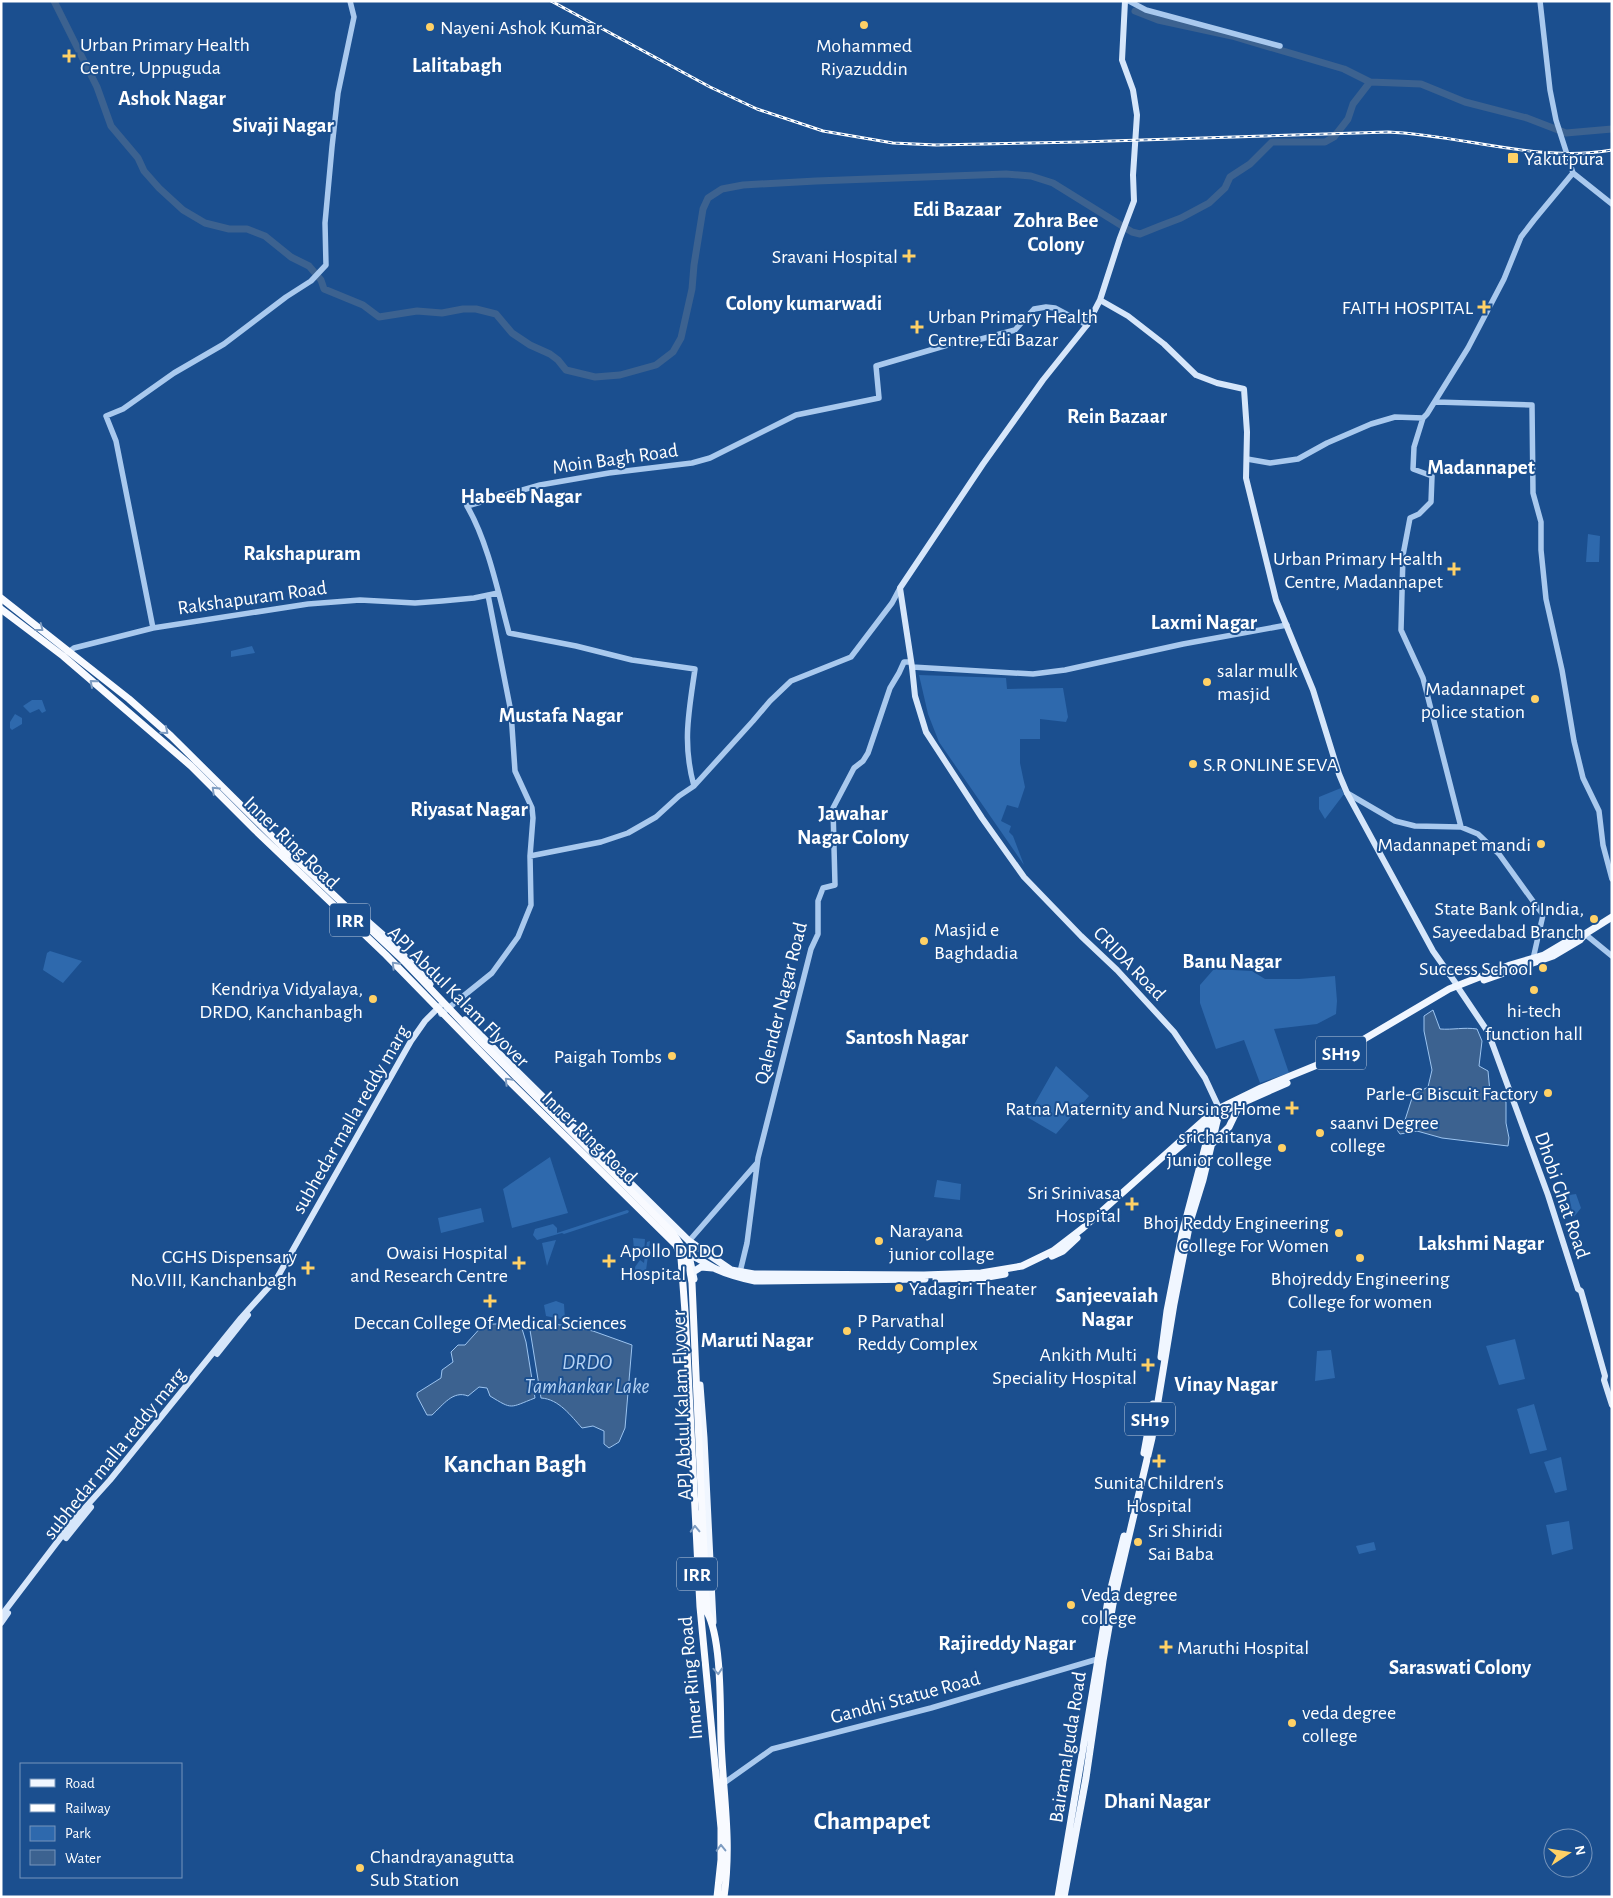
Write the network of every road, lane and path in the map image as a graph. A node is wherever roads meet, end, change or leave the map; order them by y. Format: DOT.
graph roads {
  1 [pos="350,1"];
  2 [pos="1125,1"];
  3 [pos="1129,1"];
  4 [pos="1540,1"];
  5 [pos="1280,46"];
  6 [pos="1573,173"];
  7 [pos="1612,204"];
  8 [pos="1100,300"];
  9 [pos="1087,325"];
  10 [pos="1436,402"];
  11 [pos="1423,418"];
  12 [pos="1247,459"];
  13 [pos="900,588"];
  14 [pos="498,593"];
  15 [pos="488,595"];
  16 [pos="1,598"];
  17 [pos="1,609"];
  18 [pos="1287,625"];
  19 [pos="153,628"];
  20 [pos="70,651"];
  21 [pos="912,665"];
  22 [pos="694,786"];
  23 [pos="1347,793"];
  24 [pos="1461,827"];
  25 [pos="530,856"];
  26 [pos="1612,879"];
  27 [pos="346,905"];
  28 [pos="1612,917"];
  29 [pos="1583,935"];
  30 [pos="1612,956"];
  31 [pos="1533,959"];
  32 [pos="1458,987"];
  33 [pos="448,1003"];
  34 [pos="439,1011"];
  35 [pos="1358,1046"];
  36 [pos="1240,1104"];
  37 [pos="1219,1111"];
  38 [pos="1212,1145"];
  39 [pos="757,1163"];
  40 [pos="1188,1221"];
  41 [pos="691,1243"];
  42 [pos="679,1251"];
  43 [pos="689,1254"];
  44 [pos="716,1268"];
  45 [pos="694,1272"];
  46 [pos="740,1272"];
  47 [pos="253,1305"];
  48 [pos="700,1383"];
  49 [pos="689,1384"];
  50 [pos="700,1391"];
  51 [pos="689,1392"];
  52 [pos="1612,1405"];
  53 [pos="1,1616"];
  54 [pos="713,1622"];
  55 [pos="1,1623"];
  56 [pos="1100,1660"];
  57 [pos="724,1783"];
  58 [pos="717,1897"];
  59 [pos="724,1897"];
  60 [pos="1058,1897"];
  61 [pos="1064,1897"];
  1 -- 19 [label="street"];
  2 -- 8 [label="main road"];
  3 -- 5 [label="street"];
  4 -- 6 [label="street"];
  6 -- 7 [label="street"];
  6 -- 10 [label="street"];
  8 -- 9 [label="main road"];
  8 -- 12 [label="main road, Dhobi Ghat Road"];
  9 -- 13 [label="main road"];
  9 -- 14 [label="street, Moin Bagh Road"];
  10 -- 11 [label="street"];
  10 -- 26 [label="street"];
  11 -- 12 [label="street"];
  11 -- 24 [label="street"];
  12 -- 18 [label="main road, Dhobi Ghat Road"];
  13 -- 21 [label="main road, CRIDA Road"];
  13 -- 22 [label="street"];
  14 -- 15 [label="street"];
  14 -- 22 [label="street"];
  15 -- 19 [label="street, Rakshapuram Road"];
  15 -- 25 [label="street"];
  16 -- 20 [label="highway, Inner Ring Road / IRR, one-way"];
  34 -- 17 [label="highway, Inner Ring Road / IRR, one-way"];
  18 -- 21 [label="street"];
  18 -- 23 [label="main road, Dhobi Ghat Road"];
  19 -- 20 [label="street, Rakshapuram Road"];
  20 -- 27 [label="highway, Inner Ring Road / IRR, one-way"];
  21 -- 37 [label="main road, CRIDA Road"];
  21 -- 39 [label="street, Qalender Nagar Road"];
  22 -- 25 [label="street"];
  23 -- 24 [label="street"];
  23 -- 32 [label="main road, Dhobi Ghat Road"];
  24 -- 31 [label="street"];
  25 -- 33 [label="street"];
  27 -- 33 [label="main road, Inner Ring Road / IRR"];
  27 -- 54 [label="highway, APJ Abdul Kalam Flyover, bridge"];
  28 -- 29 [label="main road, SH19"];
  29 -- 30 [label="street"];
  29 -- 31 [label="main road, SH19"];
  29 -- 32 [label="main road, SH19"];
  31 -- 32 [label="main road, SH19"];
  32 -- 35 [label="main road, SH19"];
  32 -- 52 [label="main road, Dhobi Ghat Road"];
  33 -- 34 [label="main road, subhedar malla reddy marg"];
  33 -- 41 [label="main road, Inner Ring Road / IRR"];
  42 -- 34 [label="highway, Inner Ring Road / IRR, one-way"];
  34 -- 47 [label="main road, subhedar malla reddy marg"];
  35 -- 36 [label="main road, SH19"];
  35 -- 37 [label="main road, SH19"];
  36 -- 37 [label="main road"];
  36 -- 38 [label="main road, SH19"];
  37 -- 38 [label="main road, Bairamalguda Road"];
  37 -- 40 [label="main road, Bairamalguda Road / SH19"];
  37 -- 44 [label="main road"];
  37 -- 46 [label="main road"];
  38 -- 40 [label="main road, Bairamalguda Road / SH19"];
  39 -- 41 [label="street, Qalender Nagar Road"];
  39 -- 46 [label="street"];
  40 -- 56 [label="main road, Bairamalguda Road / SH19"];
  41 -- 43 [label="main road"];
  41 -- 46 [label="main road, Inner Ring Road"];
  42 -- 43 [label="main road"];
  42 -- 49 [label="highway, Inner Ring Road / IRR"];
  43 -- 44 [label="main road"];
  43 -- 45 [label="main road, Inner Ring Road / IRR"];
  44 -- 45 [label="main road"];
  45 -- 48 [label="main road, Inner Ring Road / IRR"];
  47 -- 53 [label="main road, subhedar malla reddy marg"];
  47 -- 55 [label="main road, subhedar malla reddy marg"];
  48 -- 49 [label="highway"];
  48 -- 50 [label="main road, Inner Ring Road / IRR"];
  49 -- 51 [label="highway, Inner Ring Road / IRR"];
  50 -- 51 [label="highway"];
  50 -- 54 [label="main road, Inner Ring Road / IRR"];
  58 -- 51 [label="highway, Inner Ring Road / IRR, one-way"];
  54 -- 57 [label="highway, Inner Ring Road / IRR, one-way"];
  56 -- 57 [label="street, Gandhi Statue Road"];
  56 -- 60 [label="main road, Bairamalguda Road / SH19"];
  56 -- 61 [label="main road, Bairamalguda Road / SH19"];
  57 -- 59 [label="highway, Inner Ring Road / IRR"];
}
